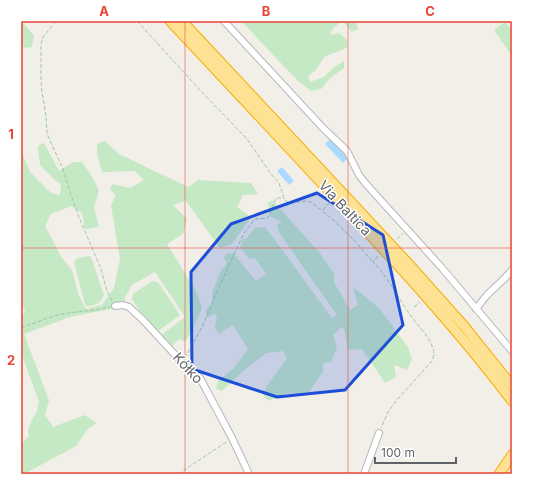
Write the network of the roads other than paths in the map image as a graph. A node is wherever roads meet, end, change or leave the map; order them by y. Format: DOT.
graph roads {
  1 [pos="170,21"];
  2 [pos="182,21"];
  3 [pos="224,21"];
  4 [pos="512,270"];
  5 [pos="115,306"];
  6 [pos="476,308"];
  7 [pos="512,351"];
  8 [pos="499,384"];
  9 [pos="512,386"];
  10 [pos="512,401"];
  11 [pos="512,409"];
  12 [pos="379,433"];
  13 [pos="512,455"];
  14 [pos="512,462"];
  15 [pos="501,471"];
  16 [pos="249,474"];
  17 [pos="364,474"];
  1 -- 8 [label="highway, Via Baltica"];
  2 -- 9 [label="highway, Via Baltica"];
  3 -- 6 [label="street"];
  4 -- 6 [label="street"];
  5 -- 16 [label="street, Kółko"];
  6 -- 7 [label="street"];
  8 -- 10 [label="highway, Via Baltica"];
  8 -- 11 [label="highway"];
  12 -- 17 [label="street"];
  13 -- 15 [label="highway"];
  14 -- 15 [label="highway"];
}
